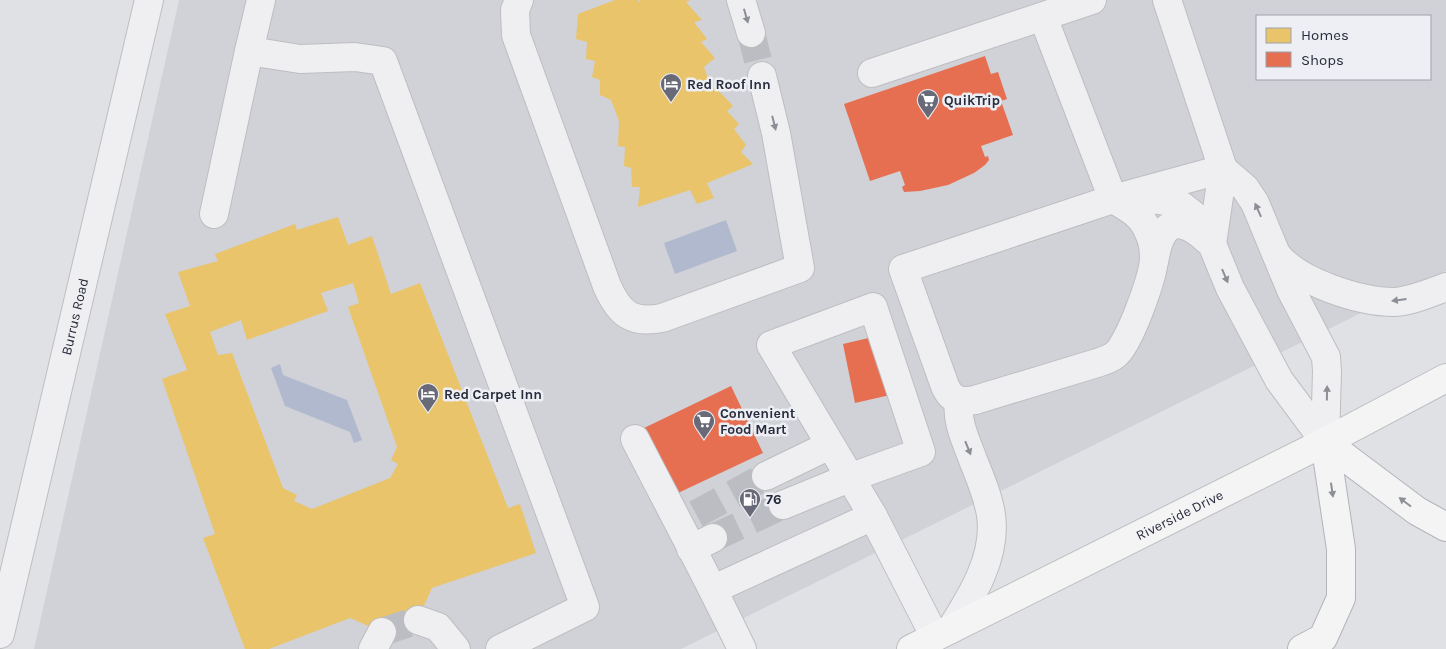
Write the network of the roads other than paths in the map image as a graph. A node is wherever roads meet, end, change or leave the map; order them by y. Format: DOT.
graph roads {
  1 [pos="150,0"];
  2 [pos="260,0"];
  3 [pos="519,0"];
  4 [pos="741,0"];
  5 [pos="1092,0"];
  6 [pos="1167,0"];
  7 [pos="1043,17"];
  8 [pos="751,33"];
  9 [pos="249,52"];
  10 [pos="872,73"];
  11 [pos="762,76"];
  12 [pos="1223,169"];
  13 [pos="1113,199"];
  14 [pos="214,214"];
  15 [pos="1212,244"];
  16 [pos="1277,255"];
  17 [pos="1154,261"];
  18 [pos="1446,287"];
  19 [pos="1446,378"];
  20 [pos="959,400"];
  21 [pos="635,439"];
  22 [pos="1325,442"];
  23 [pos="830,445"];
  24 [pos="766,476"];
  25 [pos="849,478"];
  26 [pos="783,504"];
  27 [pos="873,516"];
  28 [pos="1446,527"];
  29 [pos="714,589"];
  30 [pos="418,620"];
  31 [pos="943,633"];
  32 [pos="0,634"];
  33 [pos="456,649"];
  34 [pos="500,649"];
  35 [pos="742,649"];
  36 [pos="911,649"];
  37 [pos="1302,649"];
  1 -- 32 [label="street, Burrus Road"];
  2 -- 9 [label="street"];
  11 -- 3 [label="street, one-way"];
  4 -- 8 [label="street, one-way"];
  5 -- 7 [label="street"];
  6 -- 12 [label="street"];
  7 -- 10 [label="street"];
  7 -- 13 [label="street"];
  9 -- 14 [label="street"];
  9 -- 34 [label="street"];
  12 -- 13 [label="street"];
  12 -- 15 [label="street"];
  16 -- 12 [label="street, one-way"];
  13 -- 15 [label="street"];
  13 -- 17 [label="street"];
  13 -- 20 [label="street"];
  15 -- 17 [label="street"];
  15 -- 22 [label="street, one-way"];
  18 -- 16 [label="street, one-way"];
  22 -- 16 [label="street, one-way"];
  17 -- 20 [label="street"];
  19 -- 22 [label="main road, Riverside Drive"];
  20 -- 31 [label="street, one-way"];
  21 -- 29 [label="street"];
  28 -- 22 [label="main road, one-way"];
  22 -- 31 [label="main road, Riverside Drive"];
  22 -- 37 [label="main road, one-way"];
  23 -- 24 [label="street"];
  23 -- 25 [label="street"];
  23 -- 25 [label="street"];
  25 -- 26 [label="street"];
  25 -- 27 [label="street"];
  27 -- 29 [label="street"];
  27 -- 31 [label="street"];
  29 -- 35 [label="street"];
  30 -- 33 [label="street"];
  31 -- 36 [label="main road, Riverside Drive"];
}
